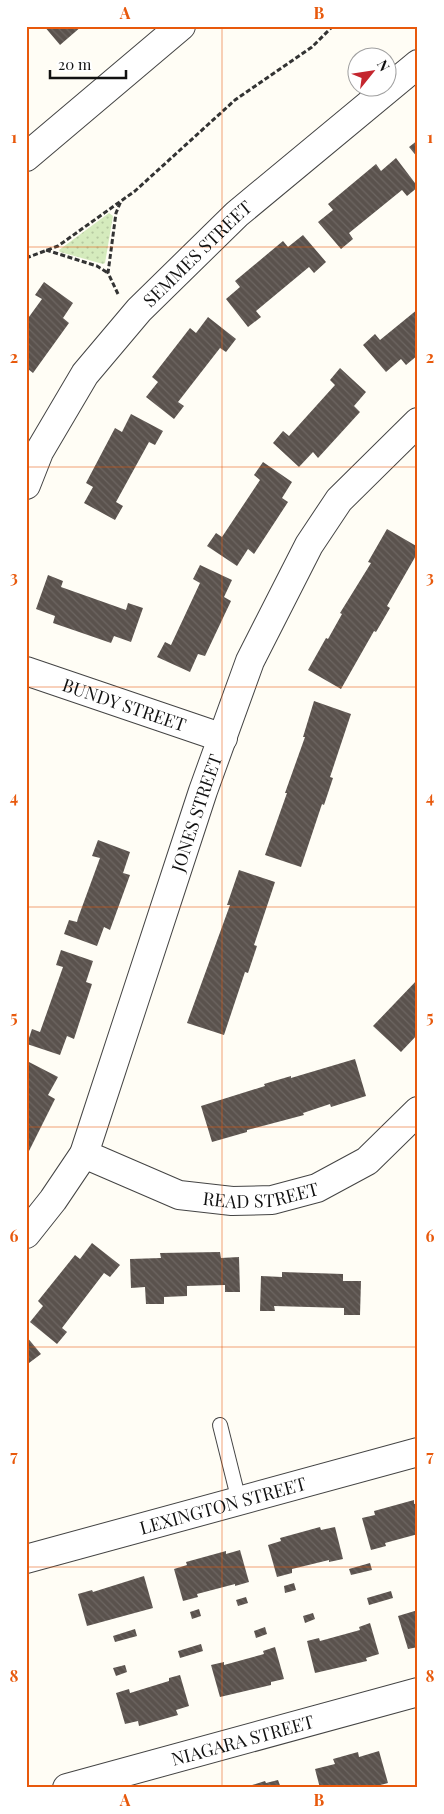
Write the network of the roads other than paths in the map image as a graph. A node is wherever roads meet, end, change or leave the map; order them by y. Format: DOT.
graph roads {
  1 [pos="181,26"];
  2 [pos="418,64"];
  3 [pos="26,157"];
  4 [pos="418,422"];
  5 [pos="26,486"];
  6 [pos="26,670"];
  7 [pos="223,738"];
  8 [pos="418,1111"];
  9 [pos="84,1154"];
  10 [pos="26,1234"];
  11 [pos="220,1425"];
  12 [pos="418,1452"];
  13 [pos="239,1501"];
  14 [pos="26,1559"];
  15 [pos="418,1692"];
  16 [pos="67,1788"];
  1 -- 3 [label="street"];
  2 -- 5 [label="street, SEMMES STREET"];
  4 -- 7 [label="street, JONES STREET"];
  6 -- 7 [label="street, BUNDY STREET"];
  7 -- 9 [label="street, JONES STREET"];
  8 -- 9 [label="street, READ STREET"];
  9 -- 10 [label="street, JONES STREET"];
  11 -- 13 [label="lane"];
  12 -- 13 [label="street, LEXINGTON STREET"];
  13 -- 14 [label="street, LEXINGTON STREET"];
  15 -- 16 [label="street, NIAGARA STREET"];
}
